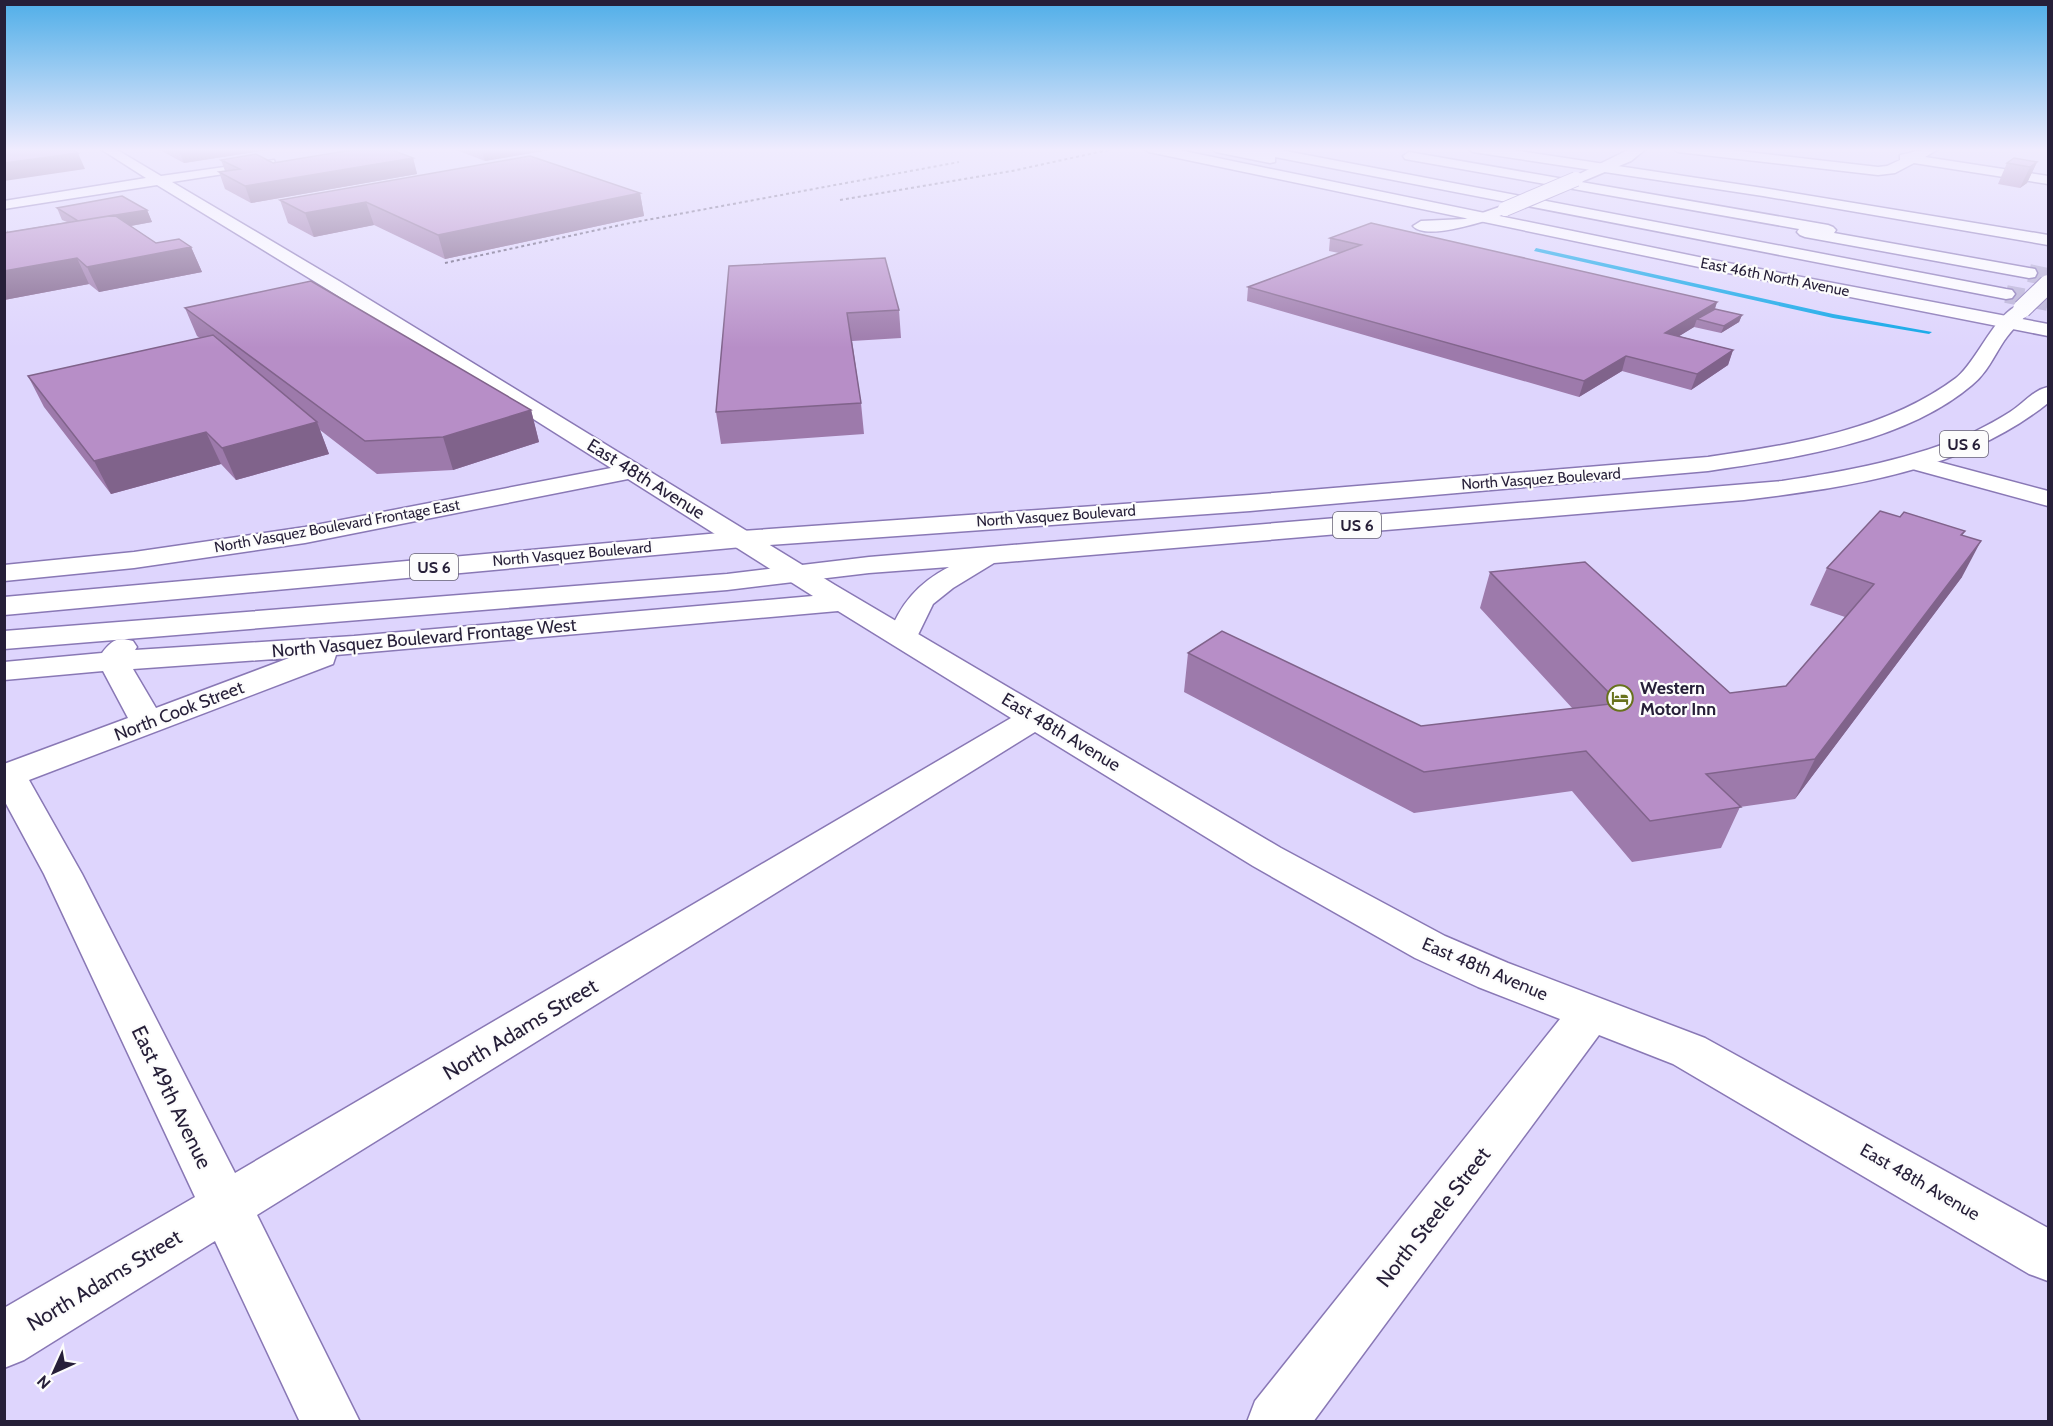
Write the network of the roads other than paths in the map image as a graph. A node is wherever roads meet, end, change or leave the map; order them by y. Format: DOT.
graph roads {
  1 [pos="215,215"];
  2 [pos="1480,215"];
  3 [pos="1491,215"];
  4 [pos="1603,215"];
  5 [pos="1628,215"];
  6 [pos="1722,215"];
  7 [pos="1895,215"];
  8 [pos="1487,216"];
  9 [pos="1421,226"];
  10 [pos="1986,229"];
  11 [pos="2049,230"];
  12 [pos="2049,240"];
  13 [pos="2032,270"];
  14 [pos="2049,284"];
  15 [pos="2016,316"];
  16 [pos="2049,330"];
  17 [pos="2049,393"];
  18 [pos="1913,462"];
  19 [pos="632,471"];
  20 [pos="2049,499"];
  21 [pos="742,539"];
  22 [pos="993,555"];
  23 [pos="4,573"];
  24 [pos="798,573"];
  25 [pos="844,602"];
  26 [pos="4,606"];
  27 [pos="135,628"];
  28 [pos="903,637"];
  29 [pos="4,640"];
  30 [pos="354,645"];
  31 [pos="112,661"];
  32 [pos="4,671"];
  33 [pos="1036,717"];
  34 [pos="147,722"];
  35 [pos="7,776"];
  36 [pos="1591,1012"];
  37 [pos="225,1207"];
  38 [pos="2049,1256"];
  39 [pos="4,1340"];
  40 [pos="331,1422"];
  41 [pos="1276,1422"];
  1 -- 19 [label="main road, East 48th Avenue"];
  2 -- 8 [label="main road, East 46th North Avenue"];
  3 -- 8 [label="main road, bridge"];
  4 -- 5 [label="main road"];
  6 -- 13 [label="main road"];
  7 -- 10 [label="main road"];
  8 -- 9 [label="main road"];
  8 -- 15 [label="main road, East 46th North Avenue"];
  10 -- 11 [label="main road"];
  10 -- 12 [label="main road"];
  14 -- 15 [label="main road, North Vasquez Boulevard / US 6, bridge"];
  15 -- 16 [label="main road, East 46th North Avenue"];
  15 -- 21 [label="main road, North Vasquez Boulevard / US 6"];
  17 -- 18 [label="main road, North Vasquez Boulevard / US 6"];
  18 -- 20 [label="main road"];
  18 -- 22 [label="main road, North Vasquez Boulevard / US 6"];
  19 -- 21 [label="main road, East 48th Avenue"];
  19 -- 23 [label="main road, North Vasquez Boulevard Frontage East"];
  21 -- 24 [label="main road, East 48th Avenue"];
  21 -- 26 [label="main road, North Vasquez Boulevard / US 6"];
  22 -- 24 [label="main road, North Vasquez Boulevard / US 6"];
  22 -- 28 [label="main road"];
  24 -- 25 [label="main road, East 48th Avenue"];
  24 -- 27 [label="main road, North Vasquez Boulevard / US 6"];
  25 -- 28 [label="main road, East 48th Avenue"];
  25 -- 30 [label="main road, North Vasquez Boulevard Frontage West"];
  27 -- 29 [label="main road, North Vasquez Boulevard / US 6"];
  27 -- 31 [label="main road"];
  28 -- 33 [label="main road, East 48th Avenue"];
  30 -- 31 [label="main road, North Vasquez Boulevard Frontage West"];
  30 -- 34 [label="main road, North Cook Street"];
  31 -- 32 [label="main road, North Vasquez Boulevard Frontage West"];
  31 -- 34 [label="main road"];
  33 -- 36 [label="main road, East 48th Avenue"];
  33 -- 37 [label="main road, North Adams Street"];
  34 -- 35 [label="main road, North Cook Street"];
  35 -- 37 [label="main road, East 49th Avenue"];
  36 -- 38 [label="main road, East 48th Avenue"];
  36 -- 41 [label="main road, North Steele Street"];
  37 -- 39 [label="main road, North Adams Street"];
  37 -- 40 [label="main road, East 49th Avenue"];
}
